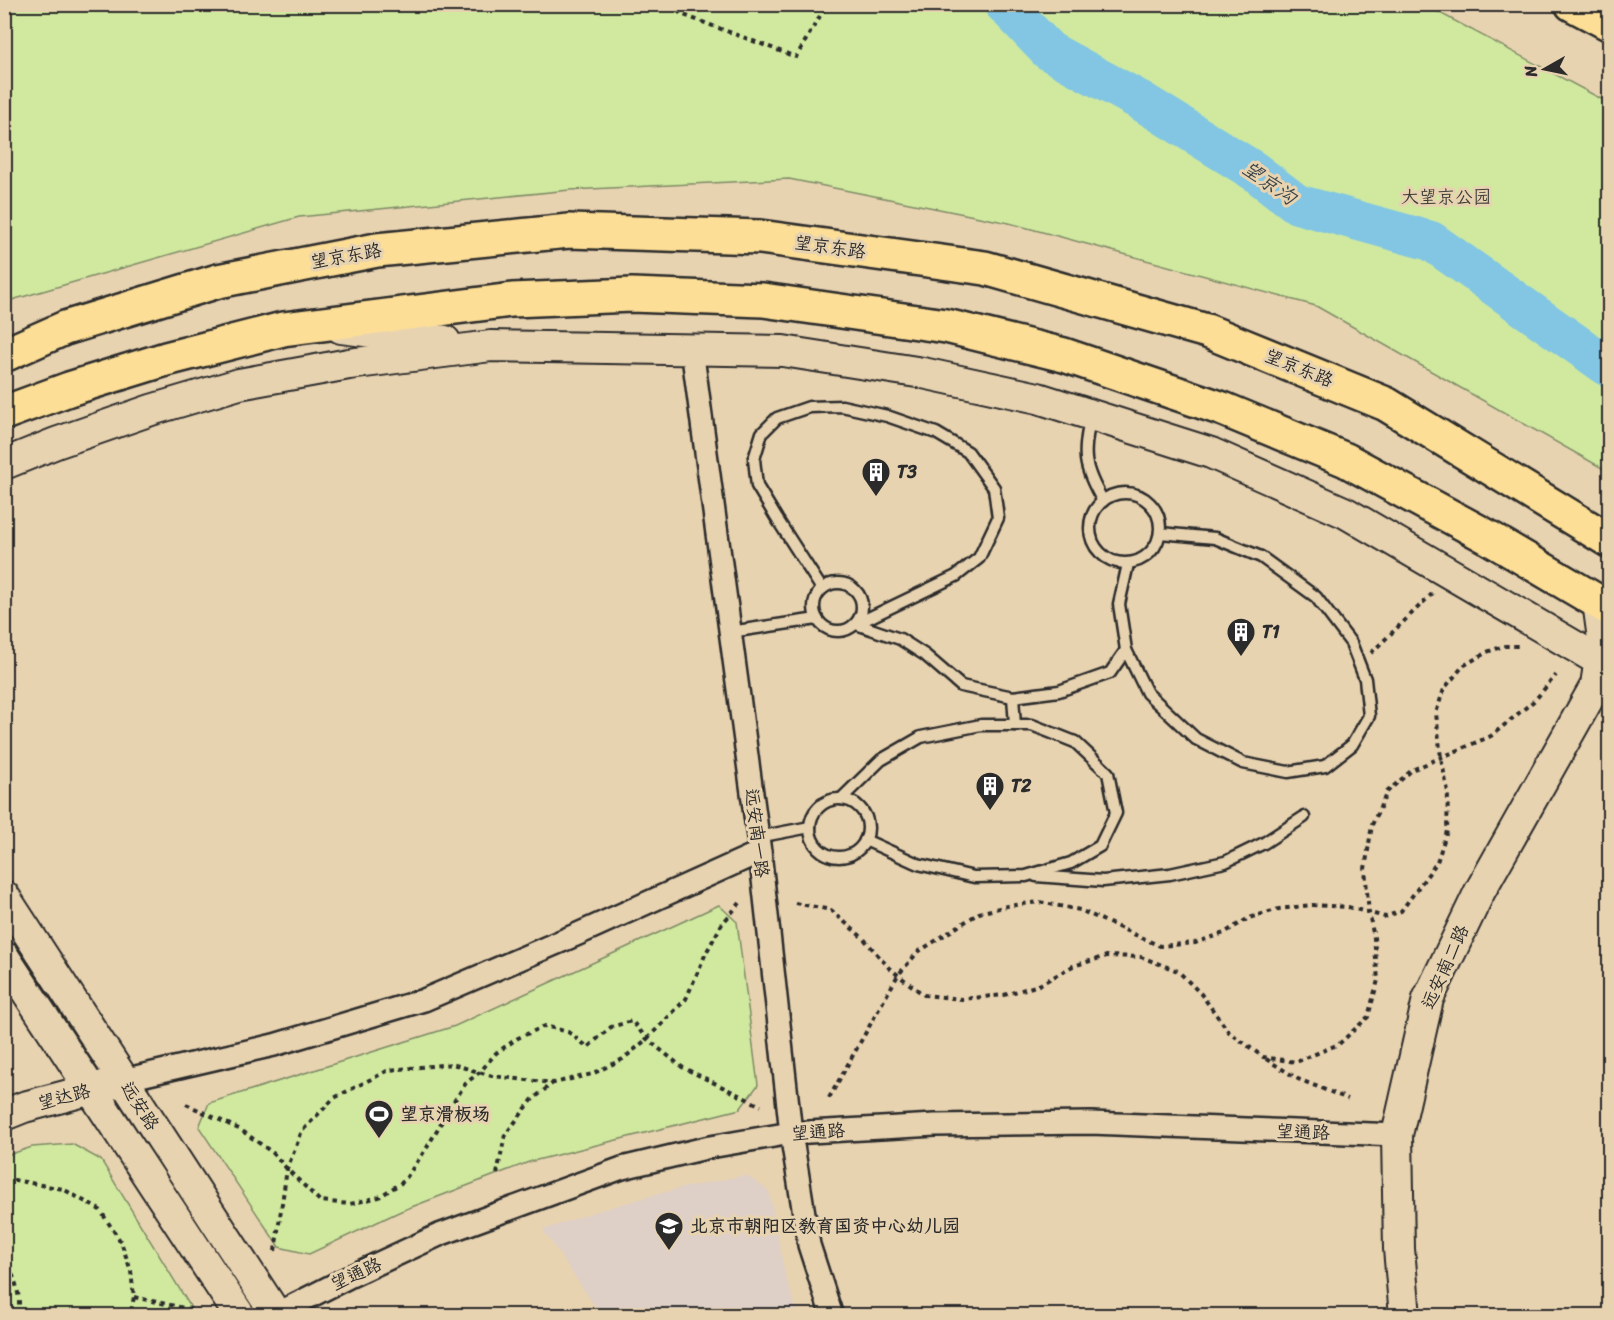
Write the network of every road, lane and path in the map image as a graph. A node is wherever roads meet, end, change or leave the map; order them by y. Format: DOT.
graph roads {
  1 [pos="670,4"];
  2 [pos="827,4"];
  3 [pos="1552,4"];
  4 [pos="1572,4"];
  5 [pos="1610,24"];
  6 [pos="1610,37"];
  7 [pos="311,325"];
  8 [pos="491,346"];
  9 [pos="692,349"];
  10 [pos="4,355"];
  11 [pos="4,413"];
  12 [pos="1091,415"];
  13 [pos="4,464"];
  14 [pos="1103,501"];
  15 [pos="1160,533"];
  16 [pos="1610,541"];
  17 [pos="1128,564"];
  18 [pos="822,589"];
  19 [pos="1436,590"];
  20 [pos="1604,605"];
  21 [pos="818,619"];
  22 [pos="856,624"];
  23 [pos="730,632"];
  24 [pos="1125,650"];
  25 [pos="1359,664"];
  26 [pos="1598,673"];
  27 [pos="1556,675"];
  28 [pos="1013,697"];
  29 [pos="1014,725"];
  30 [pos="841,799"];
  31 [pos="1304,816"];
  32 [pos="810,827"];
  33 [pos="865,840"];
  34 [pos="759,845"];
  35 [pos="1026,876"];
  36 [pos="4,896"];
  37 [pos="740,903"];
  38 [pos="795,903"];
  39 [pos="4,957"];
  40 [pos="647,1039"];
  41 [pos="1263,1057"];
  42 [pos="480,1072"];
  43 [pos="123,1080"];
  44 [pos="554,1083"];
  45 [pos="93,1089"];
  46 [pos="1348,1099"];
  47 [pos="186,1104"];
  48 [pos="761,1106"];
  49 [pos="4,1115"];
  50 [pos="791,1133"];
  51 [pos="1397,1135"];
  52 [pos="287,1170"];
  53 [pos="496,1174"];
  54 [pos="4,1180"];
  55 [pos="275,1251"];
  56 [pos="4,1258"];
  57 [pos="134,1297"];
  58 [pos="208,1313"];
  59 [pos="275,1315"];
  60 [pos="18,1316"];
  61 [pos="130,1316"];
  62 [pos="240,1316"];
  63 [pos="832,1316"];
  64 [pos="1405,1316"];
  1 -- 2 [label="path"];
  3 -- 6 [label="street"];
  4 -- 5 [label="main road"];
  7 -- 8 [label="street"];
  7 -- 11 [label="main road"];
  7 -- 20 [label="main road"];
  8 -- 9 [label="street"];
  8 -- 13 [label="street"];
  9 -- 12 [label="street"];
  9 -- 23 [label="street, 远安南一路"];
  10 -- 16 [label="main road, 望京东路"];
  12 -- 14 [label="lane"];
  12 -- 26 [label="street"];
  14 -- 15 [label="lane"];
  14 -- 17 [label="lane"];
  15 -- 17 [label="lane"];
  15 -- 25 [label="lane"];
  17 -- 24 [label="lane"];
  18 -- 21 [label="lane"];
  18 -- 22 [label="lane"];
  18 -- 22 [label="lane"];
  19 -- 25 [label="path"];
  20 -- 26 [label="street"];
  21 -- 22 [label="lane"];
  21 -- 23 [label="lane"];
  22 -- 28 [label="lane"];
  23 -- 34 [label="street, 远安南一路"];
  24 -- 25 [label="lane"];
  24 -- 28 [label="lane"];
  26 -- 51 [label="street, 远安南二路"];
  27 -- 41 [label="path"];
  28 -- 29 [label="lane"];
  29 -- 30 [label="lane"];
  29 -- 35 [label="lane"];
  30 -- 32 [label="lane"];
  30 -- 33 [label="lane"];
  31 -- 35 [label="lane"];
  32 -- 33 [label="lane"];
  32 -- 34 [label="lane"];
  33 -- 35 [label="lane"];
  34 -- 43 [label="street"];
  34 -- 50 [label="street, 远安南一路"];
  36 -- 43 [label="street, 远安路"];
  37 -- 40 [label="path"];
  38 -- 41 [label="path"];
  39 -- 45 [label="street, 远安路"];
  40 -- 42 [label="path"];
  40 -- 44 [label="path"];
  40 -- 48 [label="path"];
  41 -- 46 [label="path"];
  42 -- 44 [label="path"];
  42 -- 52 [label="path"];
  42 -- 52 [label="path"];
  43 -- 45 [label="street, 望达路"];
  43 -- 59 [label="street, 远安路"];
  44 -- 53 [label="path"];
  45 -- 49 [label="street, 望达路"];
  45 -- 62 [label="street, 远安路"];
  47 -- 52 [label="path"];
  50 -- 51 [label="street, 望通路"];
  50 -- 59 [label="street, 望通路"];
  50 -- 63 [label="street, 远安南一路"];
  51 -- 64 [label="street, 远安南二路"];
  52 -- 55 [label="path"];
  54 -- 57 [label="path"];
  56 -- 60 [label="path"];
  57 -- 58 [label="path"];
  57 -- 61 [label="path"];
}
